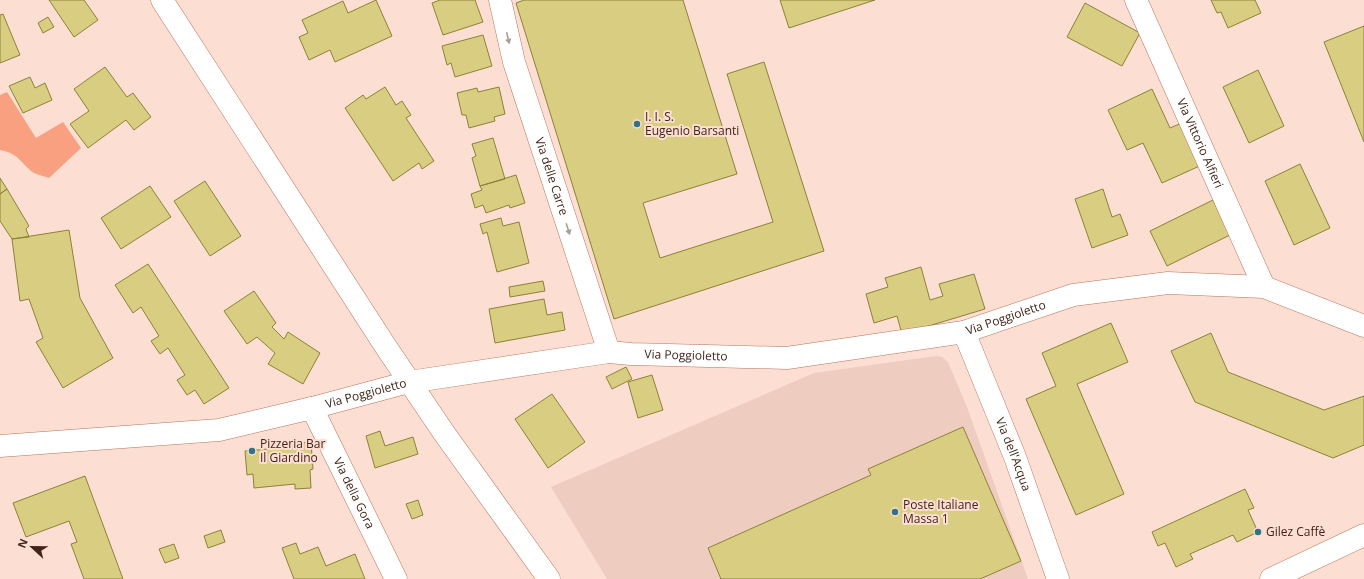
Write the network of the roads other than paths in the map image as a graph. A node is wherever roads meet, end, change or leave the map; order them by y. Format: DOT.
graph roads {
  1 [pos="162,0"];
  2 [pos="500,0"];
  3 [pos="1136,0"];
  4 [pos="1264,287"];
  5 [pos="1364,326"];
  6 [pos="964,332"];
  7 [pos="608,352"];
  8 [pos="409,382"];
  9 [pos="312,408"];
  10 [pos="0,446"];
  11 [pos="1364,535"];
  12 [pos="396,579"];
  13 [pos="549,579"];
  14 [pos="1058,579"];
  15 [pos="1272,579"];
  1 -- 8 [label="street"];
  2 -- 7 [label="street, Via delle Carre, one-way"];
  3 -- 4 [label="street, Via Vittorio Alfieri"];
  4 -- 5 [label="street, Via Poggioletto"];
  4 -- 6 [label="street, Via Poggioletto"];
  6 -- 7 [label="street, Via Poggioletto"];
  6 -- 14 [label="street, Via dell'Acqua"];
  7 -- 8 [label="street, Via Poggioletto"];
  8 -- 9 [label="street, Via Poggioletto"];
  8 -- 13 [label="street"];
  9 -- 10 [label="street, Via Poggioletto"];
  9 -- 12 [label="street, Via della Gora"];
  11 -- 15 [label="street"];
}
